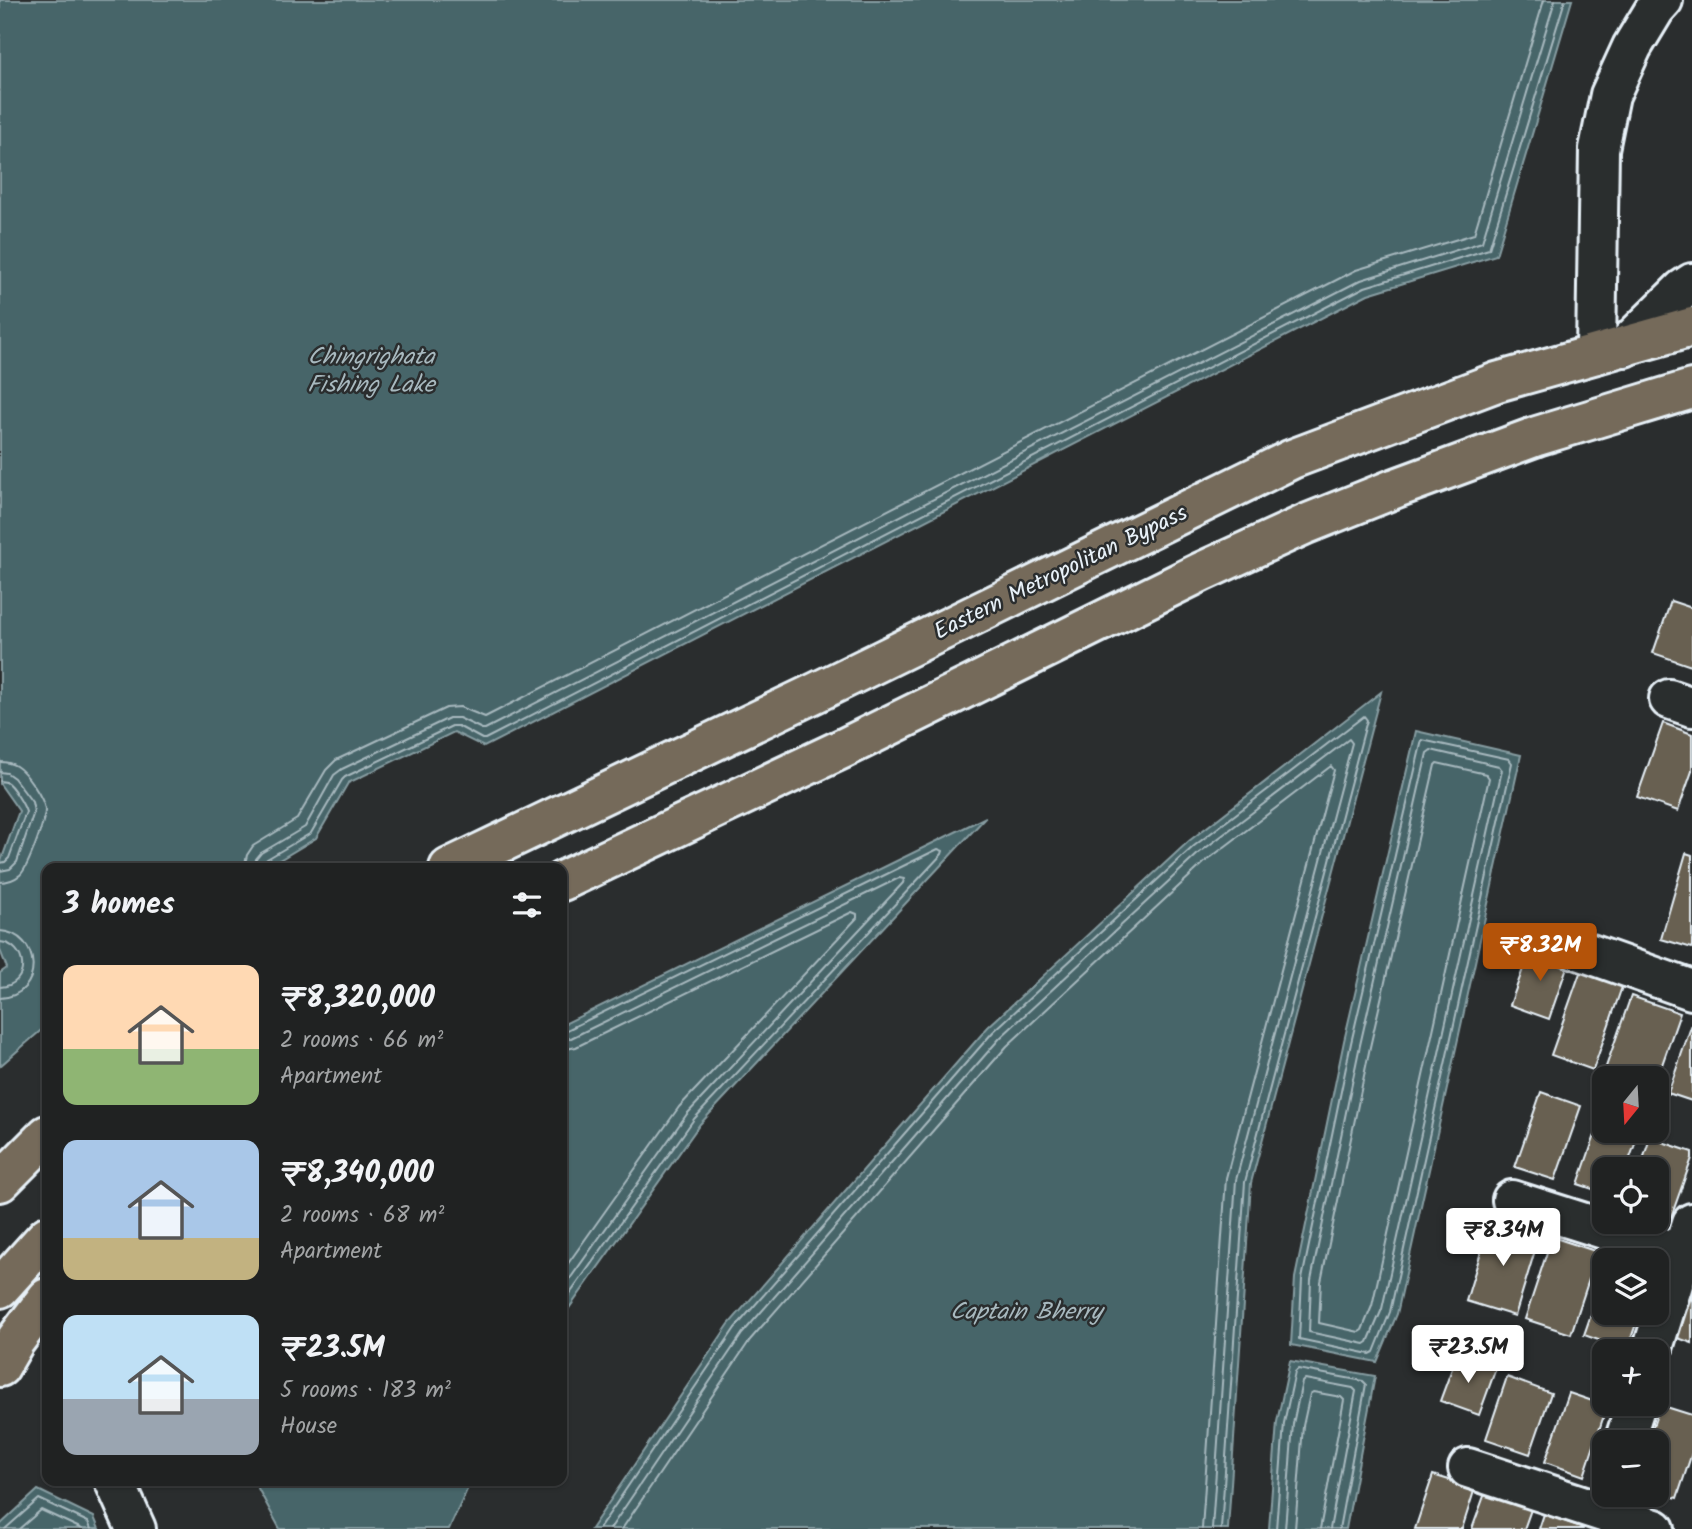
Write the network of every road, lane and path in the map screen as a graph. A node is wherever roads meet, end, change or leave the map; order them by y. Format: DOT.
graph roads {
  1 [pos="1663,0"];
  2 [pos="1692,283"];
  3 [pos="1692,327"];
  4 [pos="1610,350"];
  5 [pos="1692,389"];
  6 [pos="459,863"];
  7 [pos="567,879"];
  8 [pos="1564,945"];
  9 [pos="1692,990"];
  10 [pos="42,1140"];
  11 [pos="0,1182"];
  12 [pos="1512,1200"];
  13 [pos="42,1242"];
  14 [pos="1689,1245"];
  15 [pos="0,1288"];
  16 [pos="42,1305"];
  17 [pos="1656,1339"];
  18 [pos="0,1367"];
  19 [pos="1468,1468"];
  20 [pos="117,1486"];
  21 [pos="1592,1500"];
  22 [pos="1613,1507"];
  23 [pos="136,1529"];
  24 [pos="1655,1529"];
  1 -- 4 [label="street"];
  2 -- 4 [label="street"];
  3 -- 4 [label="main road, Eastern Metropolitan Bypass"];
  4 -- 6 [label="main road, Eastern Metropolitan Bypass"];
  5 -- 7 [label="main road"];
  8 -- 9 [label="street"];
  10 -- 11 [label="main road"];
  12 -- 14 [label="street"];
  13 -- 15 [label="main road"];
  14 -- 17 [label="street"];
  16 -- 18 [label="main road"];
  19 -- 21 [label="street"];
  20 -- 23 [label="street"];
  22 -- 24 [label="street"];
}
